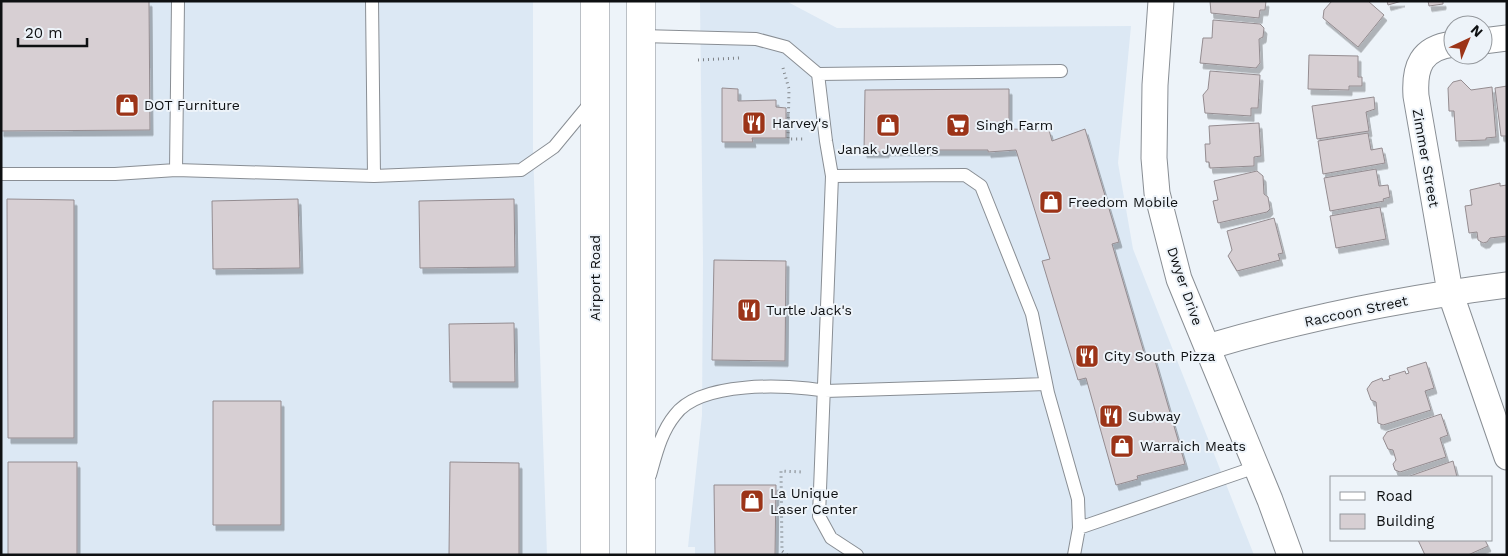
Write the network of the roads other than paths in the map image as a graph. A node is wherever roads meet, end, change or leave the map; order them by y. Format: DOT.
graph roads {
  1 [pos="178,1"];
  2 [pos="372,1"];
  3 [pos="595,1"];
  4 [pos="641,1"];
  5 [pos="1161,1"];
  6 [pos="641,36"];
  7 [pos="1507,38"];
  8 [pos="1493,40"];
  9 [pos="1443,45"];
  10 [pos="1061,71"];
  11 [pos="818,74"];
  12 [pos="596,97"];
  13 [pos="176,170"];
  14 [pos="1,174"];
  15 [pos="374,176"];
  16 [pos="832,176"];
  17 [pos="1507,285"];
  18 [pos="1450,292"];
  19 [pos="1207,347"];
  20 [pos="1046,384"];
  21 [pos="825,391"];
  22 [pos="1507,457"];
  23 [pos="1256,467"];
  24 [pos="641,508"];
  25 [pos="1079,528"];
  26 [pos="596,555"];
  27 [pos="641,555"];
  28 [pos="857,555"];
  29 [pos="1074,555"];
  30 [pos="1290,555"];
  1 -- 13 [label="lane"];
  2 -- 15 [label="lane"];
  3 -- 12 [label="main road, Airport Road"];
  4 -- 6 [label="main road"];
  5 -- 19 [label="street, Dwyer Drive"];
  6 -- 11 [label="lane"];
  6 -- 24 [label="main road"];
  7 -- 8 [label="street"];
  9 -- 18 [label="street, Zimmer Street"];
  10 -- 11 [label="lane"];
  11 -- 16 [label="lane"];
  12 -- 15 [label="lane"];
  12 -- 26 [label="main road, Airport Road"];
  13 -- 14 [label="lane"];
  13 -- 15 [label="lane"];
  16 -- 20 [label="lane"];
  16 -- 21 [label="lane"];
  17 -- 18 [label="street, Raccoon Street"];
  18 -- 19 [label="street, Raccoon Street"];
  18 -- 22 [label="street, Zimmer Street"];
  19 -- 23 [label="street, Dwyer Drive"];
  20 -- 21 [label="lane"];
  20 -- 25 [label="lane"];
  21 -- 24 [label="lane"];
  21 -- 28 [label="lane"];
  23 -- 25 [label="lane"];
  23 -- 30 [label="street, Dwyer Drive"];
  24 -- 27 [label="main road"];
  25 -- 29 [label="lane"];
}
